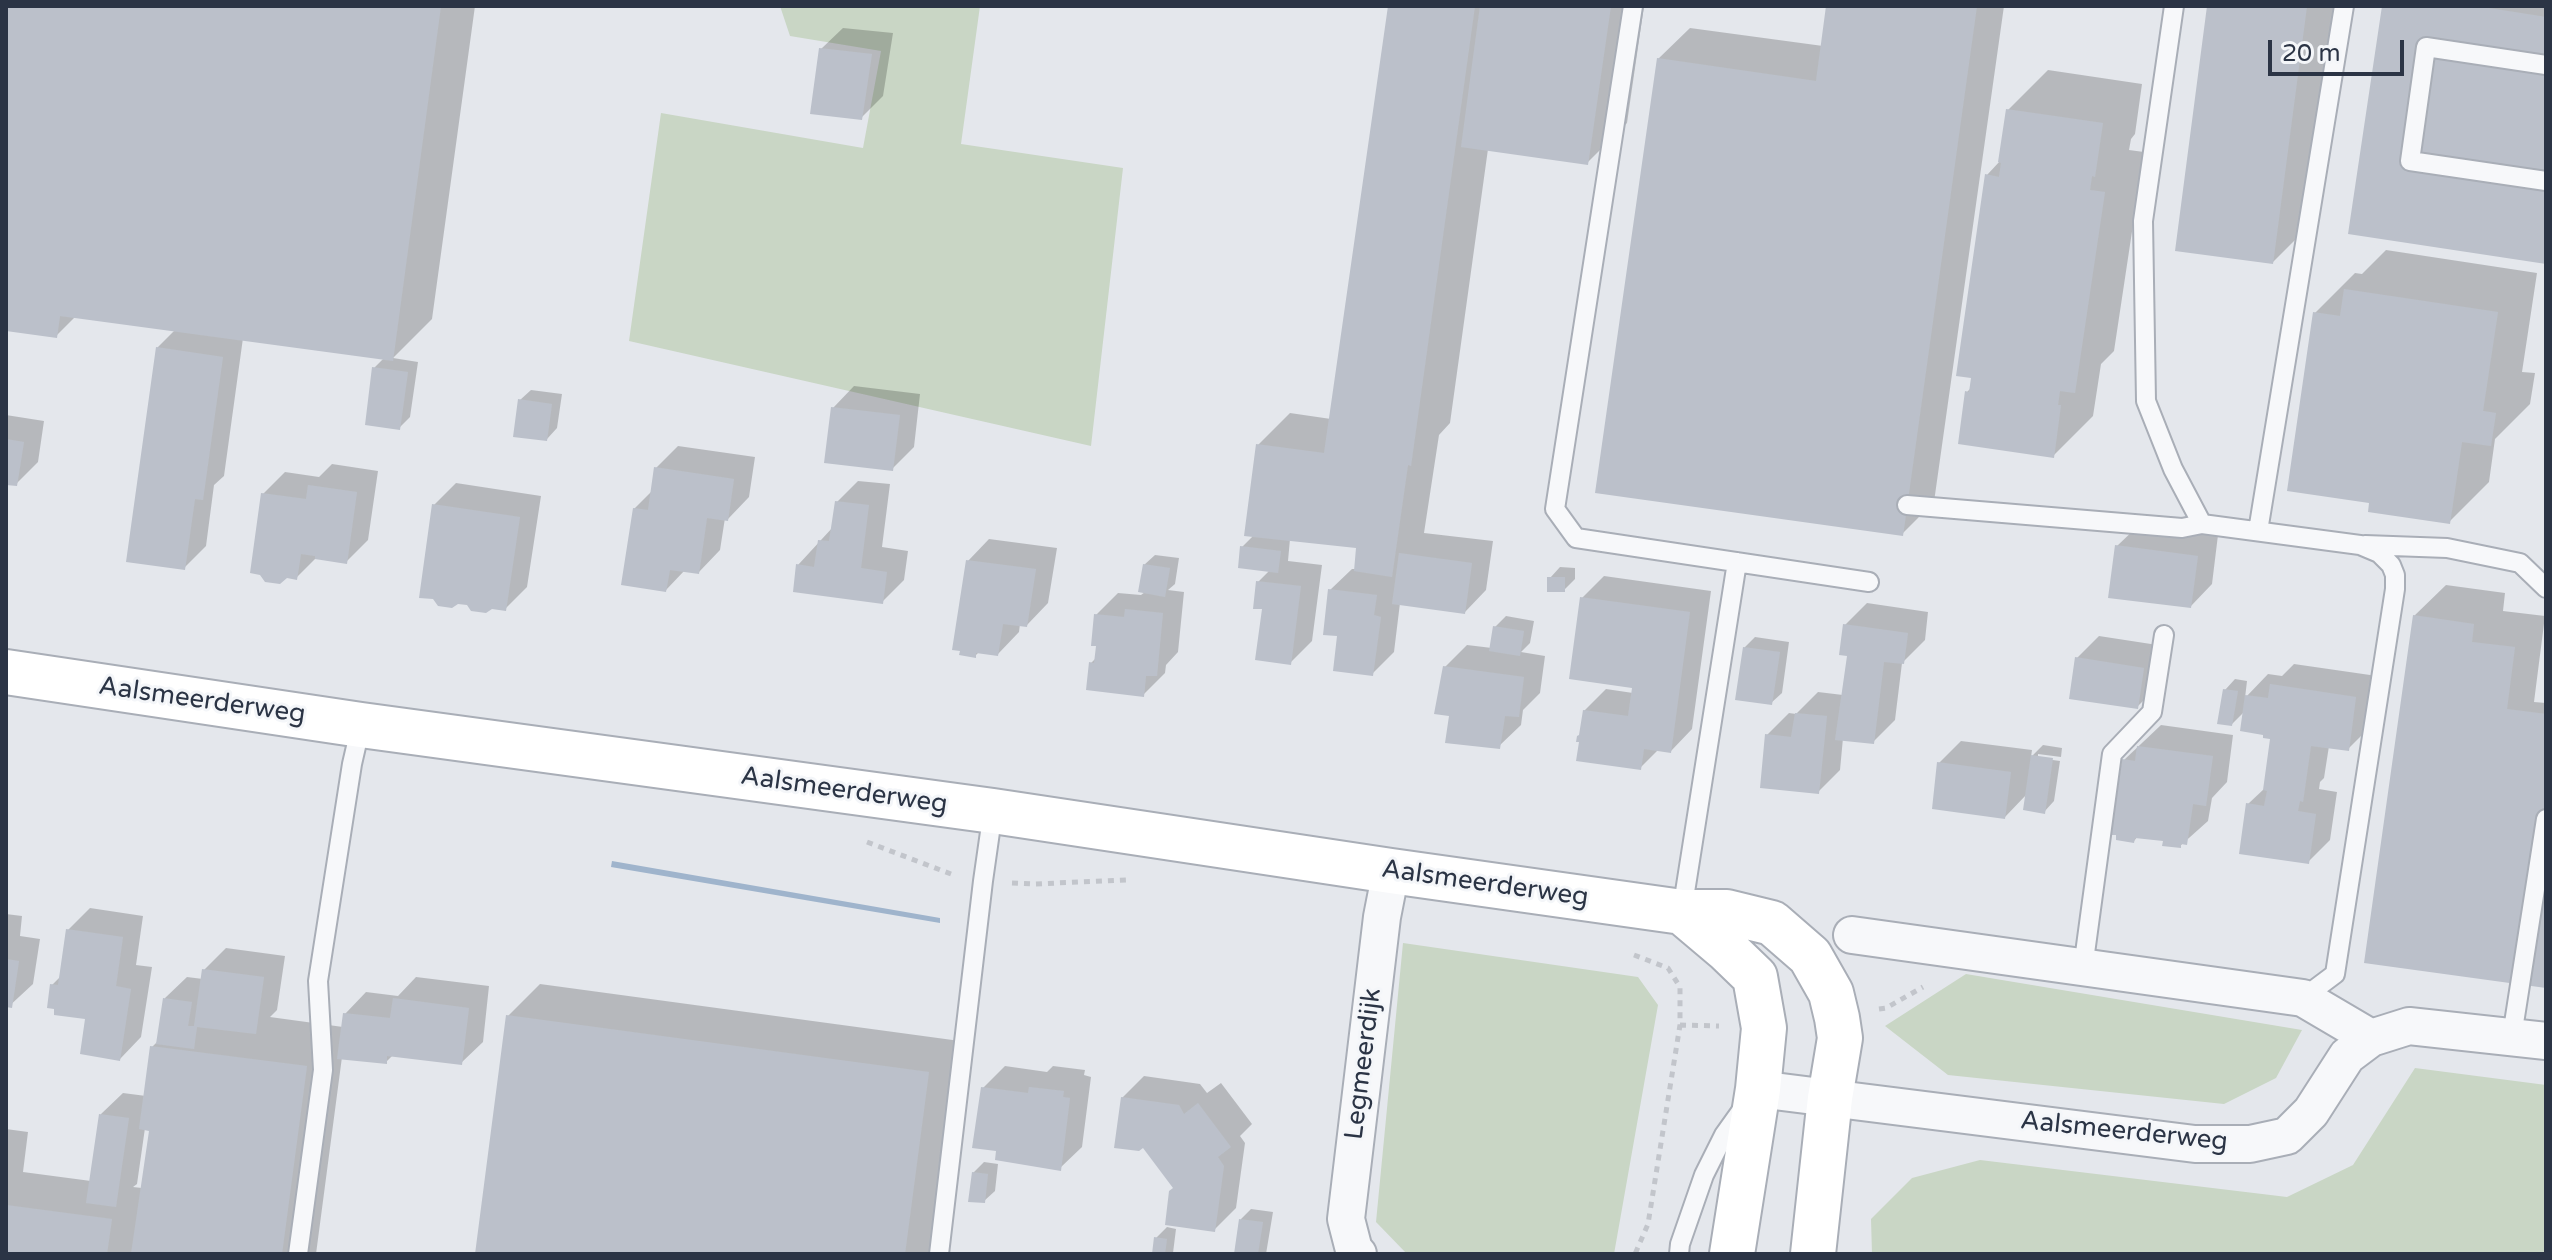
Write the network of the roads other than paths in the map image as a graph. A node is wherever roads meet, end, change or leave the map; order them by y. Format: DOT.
graph roads {
  1 [pos="1633,6"];
  2 [pos="2174,6"];
  3 [pos="2344,6"];
  4 [pos="2546,65"];
  5 [pos="2546,181"];
  6 [pos="1907,505"];
  7 [pos="2202,524"];
  8 [pos="2258,531"];
  9 [pos="2360,545"];
  10 [pos="1737,562"];
  11 [pos="1869,582"];
  12 [pos="2546,588"];
  13 [pos="2164,635"];
  14 [pos="6,672"];
  15 [pos="361,725"];
  16 [pos="993,811"];
  17 [pos="2546,819"];
  18 [pos="1391,871"];
  19 [pos="1682,912"];
  20 [pos="1852,935"];
  21 [pos="2083,968"];
  22 [pos="2303,998"];
  23 [pos="2371,1038"];
  24 [pos="2529,1039"];
  25 [pos="1758,1089"];
  26 [pos="1830,1098"];
  27 [pos="298,1254"];
  28 [pos="939,1254"];
  29 [pos="1358,1254"];
  30 [pos="1679,1254"];
  31 [pos="1732,1254"];
  32 [pos="1813,1254"];
  1 -- 10 [label="lane"];
  2 -- 7 [label="lane"];
  3 -- 8 [label="lane"];
  4 -- 5 [label="lane"];
  6 -- 7 [label="lane"];
  7 -- 8 [label="lane"];
  8 -- 9 [label="lane"];
  9 -- 12 [label="lane"];
  9 -- 22 [label="lane"];
  10 -- 11 [label="lane"];
  10 -- 19 [label="lane"];
  13 -- 21 [label="lane"];
  14 -- 15 [label="street, Aalsmeerderweg"];
  15 -- 16 [label="street, Aalsmeerderweg"];
  15 -- 27 [label="lane"];
  16 -- 18 [label="street, Aalsmeerderweg"];
  16 -- 28 [label="lane"];
  17 -- 24 [label="lane"];
  18 -- 19 [label="street, Aalsmeerderweg"];
  18 -- 29 [label="street, Legmeerdijk"];
  19 -- 25 [label="street"];
  19 -- 26 [label="street, Aalsmeerderweg"];
  20 -- 21 [label="street"];
  21 -- 22 [label="street"];
  22 -- 23 [label="street"];
  23 -- 24 [label="street, Aalsmeerderweg"];
  23 -- 26 [label="street, Aalsmeerderweg"];
  25 -- 26 [label="street, Aalsmeerderweg"];
  25 -- 30 [label="lane"];
  25 -- 31 [label="street"];
  26 -- 32 [label="street, Aalsmeerderweg"];
}
